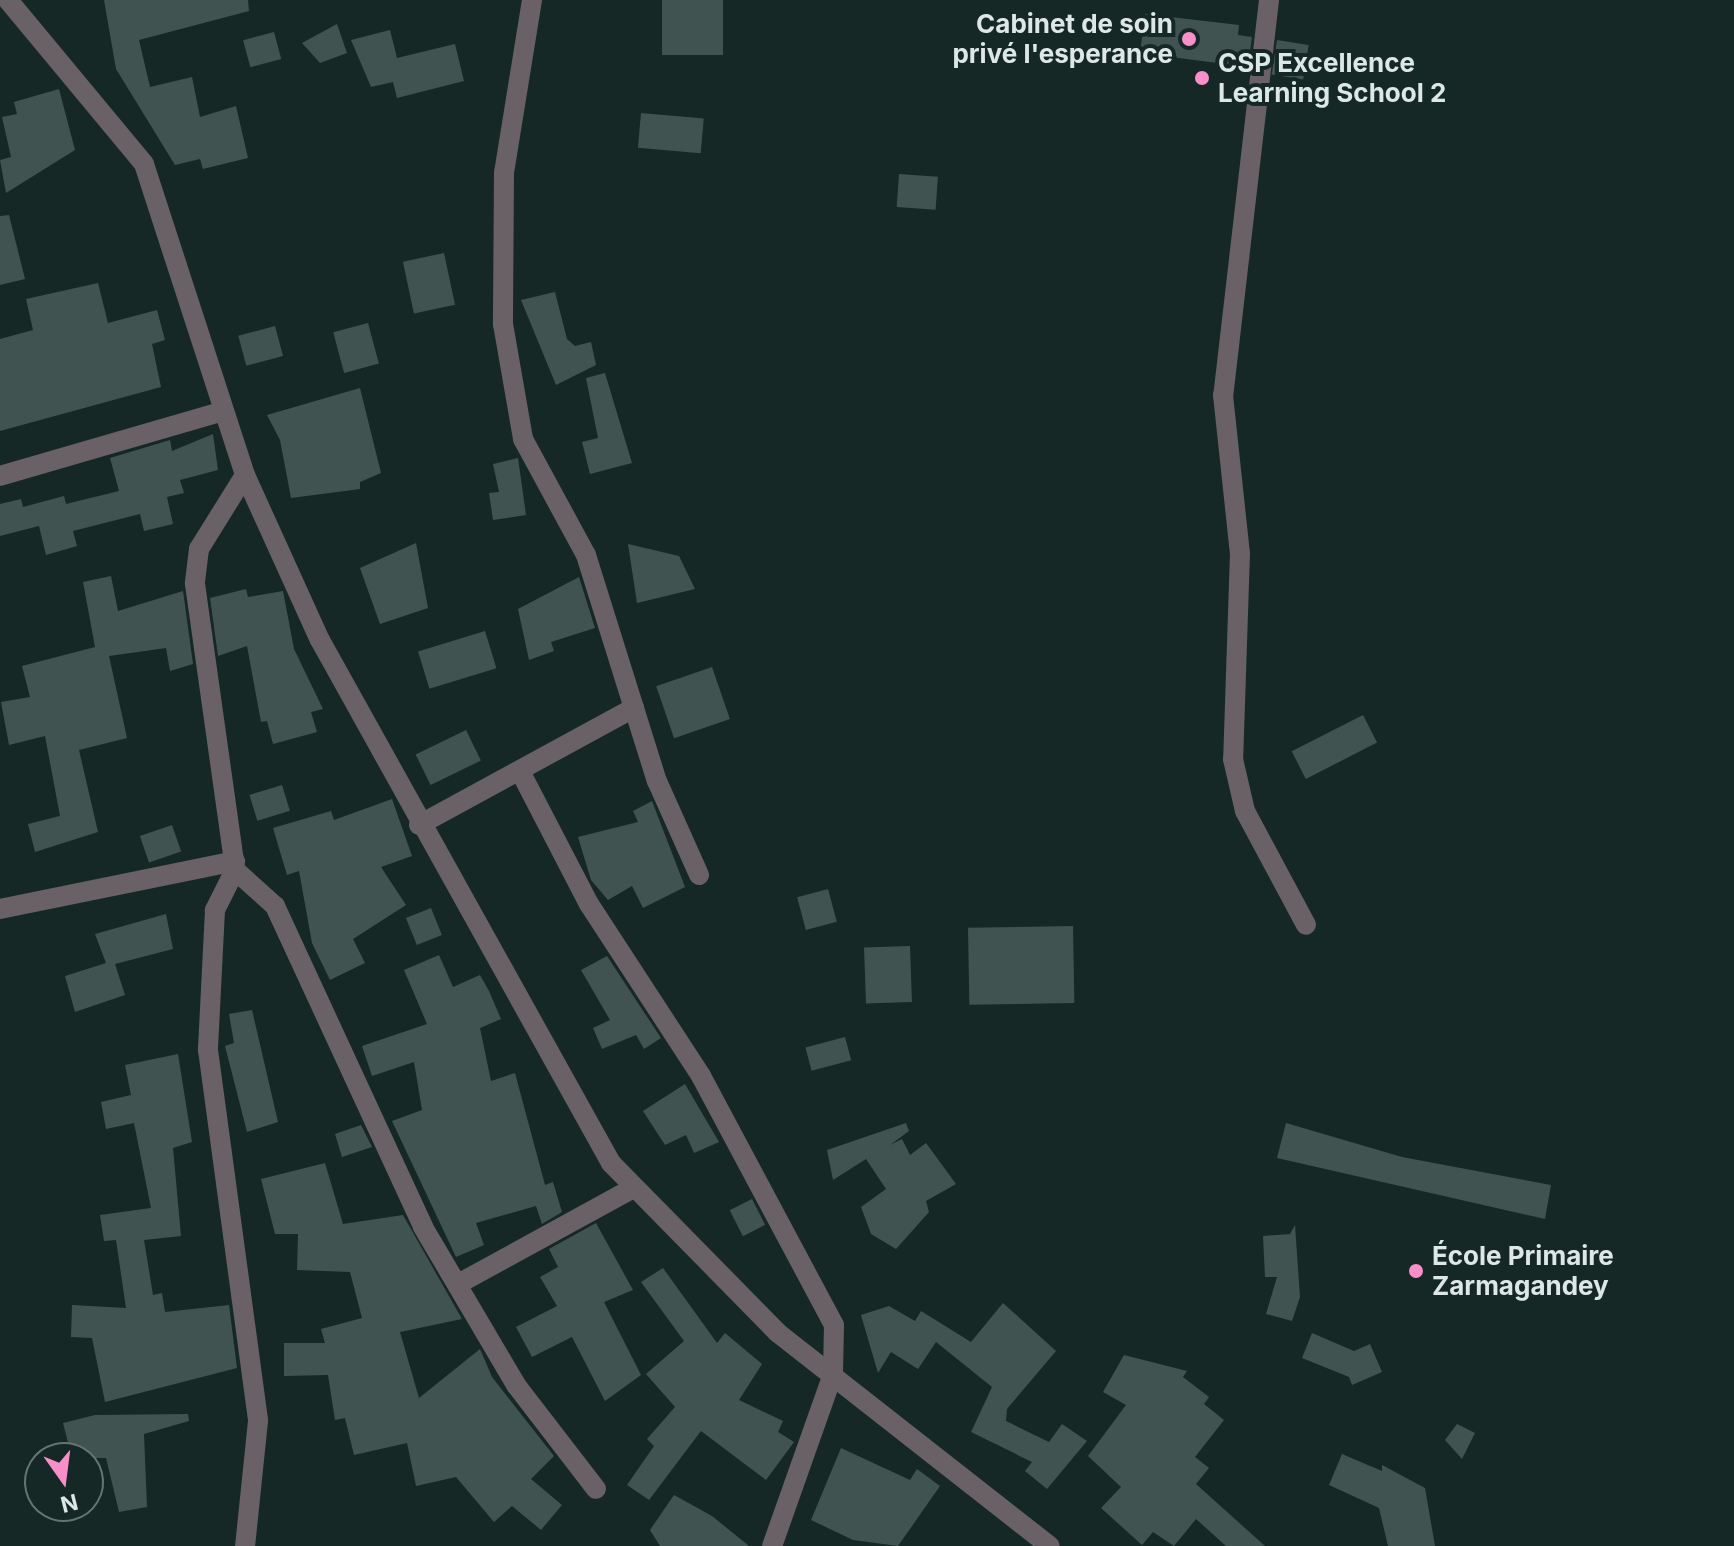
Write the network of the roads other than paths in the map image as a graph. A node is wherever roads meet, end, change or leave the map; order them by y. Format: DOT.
graph roads {
  1 [pos="8,0"];
  2 [pos="532,0"];
  3 [pos="1269,0"];
  4 [pos="224,411"];
  5 [pos="245,475"];
  6 [pos="0,476"];
  7 [pos="634,708"];
  8 [pos="521,773"];
  9 [pos="419,825"];
  10 [pos="235,865"];
  11 [pos="699,875"];
  12 [pos="0,909"];
  13 [pos="1306,925"];
  14 [pos="630,1190"];
  15 [pos="458,1284"];
  16 [pos="833,1374"];
  17 [pos="596,1489"];
  18 [pos="245,1546"];
  19 [pos="772,1546"];
  20 [pos="1050,1546"];
  1 -- 4 [label="street"];
  2 -- 7 [label="street"];
  3 -- 13 [label="street"];
  4 -- 5 [label="street"];
  4 -- 6 [label="street"];
  5 -- 9 [label="street"];
  5 -- 10 [label="street"];
  7 -- 8 [label="street"];
  7 -- 11 [label="street"];
  8 -- 9 [label="street"];
  8 -- 16 [label="street"];
  9 -- 14 [label="street"];
  10 -- 12 [label="street"];
  10 -- 15 [label="street"];
  10 -- 18 [label="street"];
  14 -- 15 [label="street"];
  14 -- 16 [label="street"];
  15 -- 17 [label="street"];
  16 -- 19 [label="street"];
  16 -- 20 [label="street"];
}
